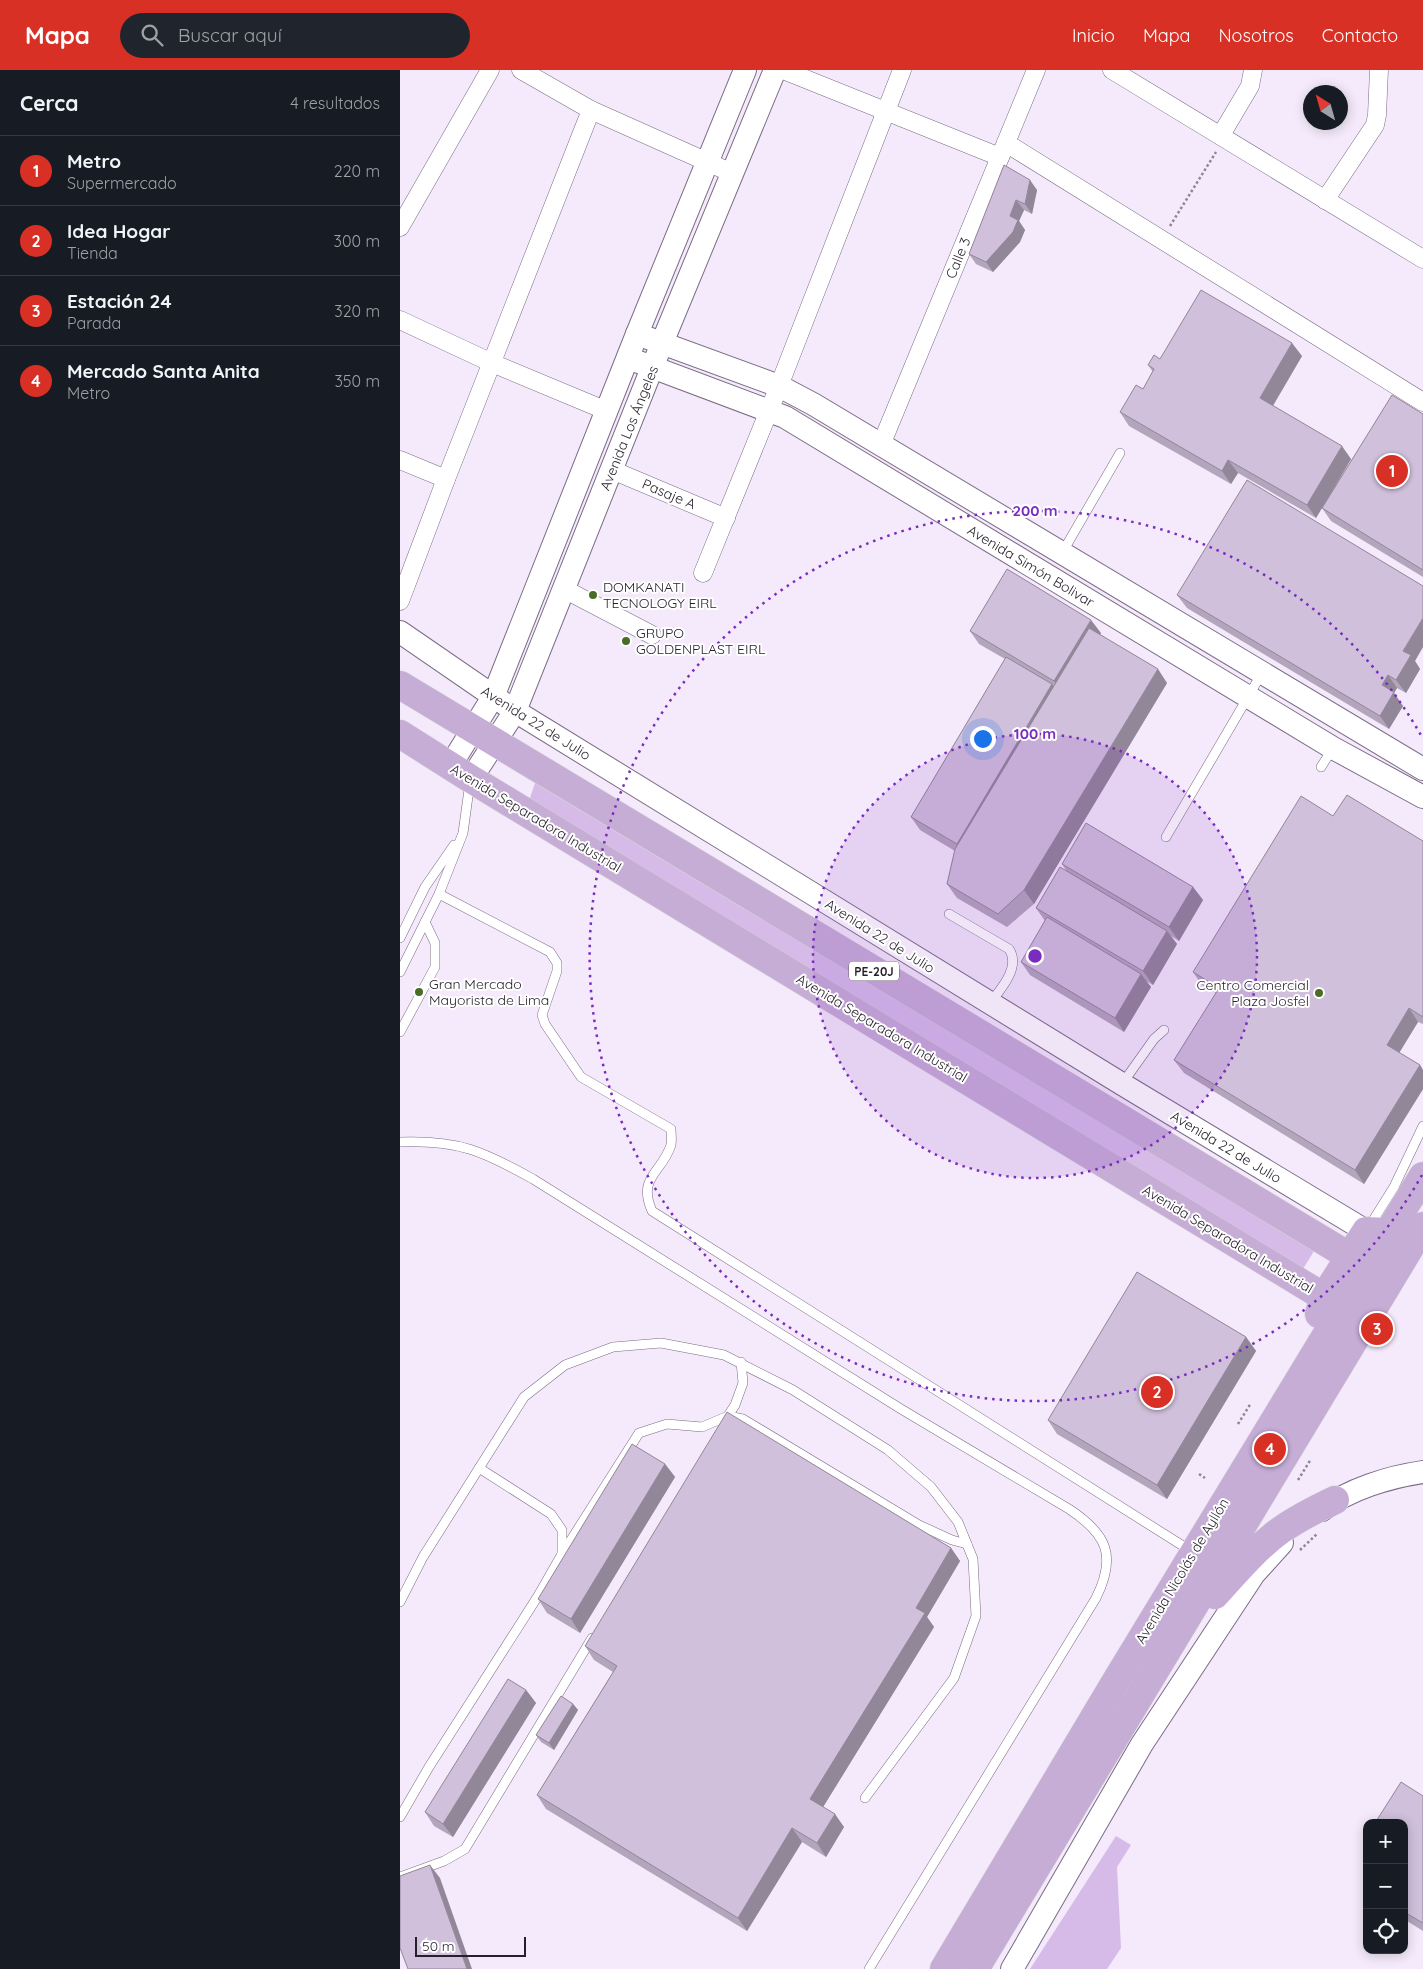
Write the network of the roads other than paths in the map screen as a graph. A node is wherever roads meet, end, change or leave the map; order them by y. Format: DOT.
graph roads {
  1 [pos="490,70"];
  2 [pos="521,70"];
  3 [pos="745,70"];
  4 [pos="775,70"];
  5 [pos="783,70"];
  6 [pos="902,70"];
  7 [pos="1036,70"];
  8 [pos="1112,70"];
  9 [pos="1253,70"];
  10 [pos="1379,70"];
  11 [pos="591,110"];
  12 [pos="885,112"];
  13 [pos="1223,136"];
  14 [pos="1003,150"];
  15 [pos="709,162"];
  16 [pos="732,173"];
  17 [pos="1325,200"];
  18 [pos="400,227"];
  19 [pos="1423,259"];
  20 [pos="400,320"];
  21 [pos="637,334"];
  22 [pos="662,343"];
  23 [pos="628,358"];
  24 [pos="492,363"];
  25 [pos="653,367"];
  26 [pos="779,386"];
  27 [pos="1423,402"];
  28 [pos="607,411"];
  29 [pos="768,411"];
  30 [pos="881,445"];
  31 [pos="1120,453"];
  32 [pos="400,460"];
  33 [pos="612,470"];
  34 [pos="446,479"];
  35 [pos="726,518"];
  36 [pos="1062,553"];
  37 [pos="703,573"];
  38 [pos="564,589"];
  39 [pos="400,601"];
  40 [pos="400,632"];
  41 [pos="652,635"];
  42 [pos="1262,673"];
  43 [pos="400,685"];
  44 [pos="493,697"];
  45 [pos="1248,697"];
  46 [pos="515,711"];
  47 [pos="400,734"];
  48 [pos="484,736"];
  49 [pos="1333,748"];
  50 [pos="1320,766"];
  51 [pos="1423,770"];
  52 [pos="460,772"];
  53 [pos="1423,797"];
  54 [pos="463,833"];
  55 [pos="1166,837"];
  56 [pos="440,894"];
  57 [pos="949,914"];
  58 [pos="425,922"];
  59 [pos="400,938"];
  60 [pos="400,972"];
  61 [pos="990,1003"];
  62 [pos="1164,1030"];
  63 [pos="400,1032"];
  64 [pos="1122,1084"];
  65 [pos="1423,1126"];
  66 [pos="400,1142"];
  67 [pos="1423,1176"];
  68 [pos="1423,1226"];
  69 [pos="1377,1231"];
  70 [pos="1349,1256"];
  71 [pos="1324,1297"];
  72 [pos="741,1362"];
  73 [pos="1308,1363"];
  74 [pos="728,1416"];
  75 [pos="715,1434"];
  76 [pos="479,1468"];
  77 [pos="1423,1472"];
  78 [pos="1335,1500"];
  79 [pos="967,1544"];
  80 [pos="1193,1553"];
  81 [pos="562,1554"];
  82 [pos="400,1602"];
  83 [pos="598,1628"];
  84 [pos="1172,1643"];
  85 [pos="865,1798"];
  86 [pos="400,1817"];
  87 [pos="400,1877"];
  88 [pos="869,1969"];
  89 [pos="944,1969"];
  90 [pos="975,1969"];
  91 [pos="1012,1969"];
  1 -- 18 [label="street"];
  2 -- 11 [label="street"];
  3 -- 15 [label="street, Avenida Los Ángeles"];
  4 -- 16 [label="street, Avenida Los Ángeles"];
  5 -- 12 [label="street"];
  6 -- 12 [label="street"];
  7 -- 14 [label="street, Calle 3"];
  8 -- 13 [label="street"];
  9 -- 13 [label="street"];
  10 -- 17 [label="street"];
  11 -- 15 [label="street"];
  11 -- 24 [label="street"];
  12 -- 14 [label="street"];
  12 -- 26 [label="street"];
  13 -- 17 [label="street"];
  14 -- 27 [label="street"];
  14 -- 30 [label="street, Calle 3"];
  15 -- 16 [label="street"];
  15 -- 21 [label="street, Avenida Los Ángeles"];
  16 -- 22 [label="street, Avenida Los Ángeles"];
  17 -- 19 [label="street"];
  20 -- 24 [label="street"];
  21 -- 22 [label="street, Avenida Simón Bolivar"];
  21 -- 23 [label="street, Avenida Los Ángeles"];
  22 -- 25 [label="street, Avenida Los Ángeles"];
  22 -- 26 [label="street, Avenida Simón Bolivar"];
  23 -- 25 [label="street, Avenida Simón Bolivar"];
  23 -- 28 [label="street, Avenida Los Ángeles"];
  24 -- 28 [label="street"];
  24 -- 34 [label="street"];
  25 -- 29 [label="street, Avenida Simón Bolivar"];
  25 -- 33 [label="street, Avenida Los Ángeles"];
  26 -- 29 [label="street"];
  26 -- 30 [label="street, Avenida Simón Bolivar"];
  28 -- 44 [label="street, Avenida Los Ángeles"];
  29 -- 35 [label="street"];
  29 -- 45 [label="street, Avenida Simón Bolivar"];
  30 -- 36 [label="street, Avenida Simón Bolivar"];
  31 -- 36 [label="lane"];
  32 -- 34 [label="street"];
  33 -- 35 [label="street, Pasaje A"];
  33 -- 38 [label="street, Avenida Los Ángeles"];
  34 -- 39 [label="street"];
  35 -- 37 [label="street"];
  36 -- 42 [label="street, Avenida Simón Bolivar"];
  38 -- 41 [label="street"];
  38 -- 46 [label="street, Avenida Los Ángeles"];
  40 -- 44 [label="street, Avenida 22 de Julio"];
  42 -- 45 [label="lane"];
  42 -- 51 [label="street, Avenida Simón Bolivar"];
  43 -- 48 [label="main road, PE-20J"];
  44 -- 46 [label="street, Avenida 22 de Julio"];
  44 -- 48 [label="street, Avenida Los Ángeles"];
  45 -- 49 [label="street, Avenida Simón Bolivar"];
  45 -- 55 [label="lane"];
  46 -- 48 [label="street, Avenida Los Ángeles"];
  46 -- 61 [label="street, Avenida 22 de Julio"];
  47 -- 52 [label="main road, Avenida Separadora Industrial"];
  48 -- 52 [label="street, Avenida Los Ángeles"];
  48 -- 70 [label="main road, PE-20J"];
  49 -- 50 [label="lane"];
  49 -- 53 [label="street, Avenida Simón Bolivar"];
  52 -- 54 [label="lane"];
  52 -- 71 [label="main road, Avenida Separadora Industrial"];
  54 -- 56 [label="lane"];
  54 -- 59 [label="lane"];
  56 -- 58 [label="lane"];
  56 -- 80 [label="lane"];
  57 -- 61 [label="lane"];
  58 -- 60 [label="lane"];
  58 -- 63 [label="lane"];
  61 -- 64 [label="street, Avenida 22 de Julio"];
  62 -- 64 [label="lane"];
  64 -- 69 [label="street, Avenida 22 de Julio"];
  65 -- 69 [label="lane"];
  66 -- 88 [label="lane"];
  67 -- 69 [label="main road, Avenida Nicolás de Ayllón"];
  68 -- 84 [label="main road, Avenida Nicolás de Ayllón"];
  69 -- 70 [label="main road, Avenida Separadora Industrial"];
  69 -- 73 [label="main road, Avenida Nicolás de Ayllón"];
  70 -- 71 [label="main road, Avenida Separadora Industrial"];
  71 -- 73 [label="main road"];
  72 -- 74 [label="lane"];
  72 -- 76 [label="lane"];
  72 -- 79 [label="lane"];
  73 -- 80 [label="main road, Avenida Nicolás de Ayllón"];
  74 -- 75 [label="lane"];
  74 -- 79 [label="lane"];
  74 -- 81 [label="lane"];
  76 -- 81 [label="lane"];
  76 -- 82 [label="lane"];
  77 -- 78 [label="street"];
  78 -- 84 [label="main road"];
  78 -- 91 [label="street"];
  79 -- 85 [label="lane"];
  80 -- 89 [label="main road, Avenida Nicolás de Ayllón"];
  81 -- 86 [label="lane"];
  83 -- 87 [label="lane"];
  84 -- 90 [label="main road, Avenida Nicolás de Ayllón"];
}
